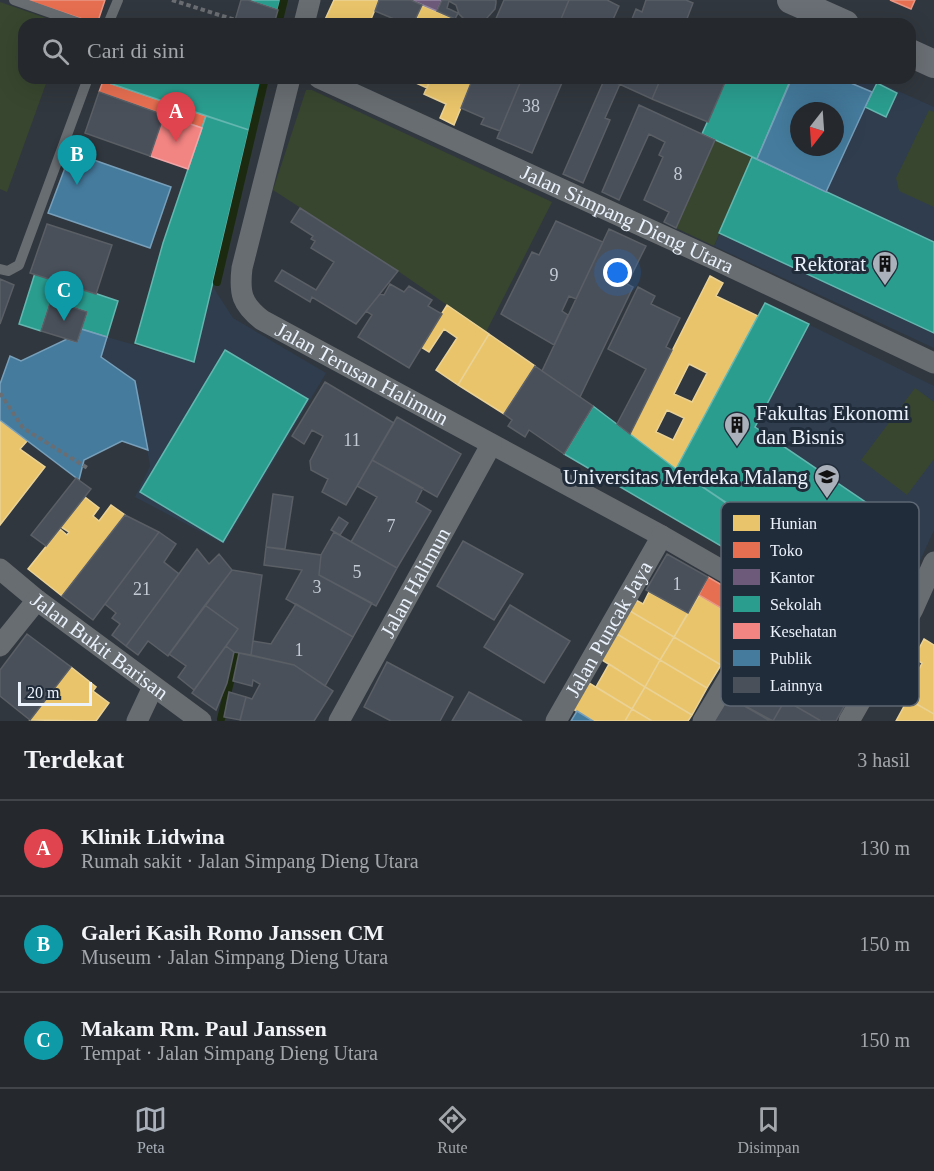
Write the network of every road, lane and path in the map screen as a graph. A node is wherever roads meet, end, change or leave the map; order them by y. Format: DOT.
graph roads {
  1 [pos="14,0"];
  2 [pos="118,0"];
  3 [pos="172,0"];
  4 [pos="310,0"];
  5 [pos="791,0"];
  6 [pos="65,18"];
  7 [pos="110,18"];
  8 [pos="229,18"];
  9 [pos="306,18"];
  10 [pos="832,18"];
  11 [pos="916,56"];
  12 [pos="934,64"];
  13 [pos="86,84"];
  14 [pos="288,84"];
  15 [pos="332,84"];
  16 [pos="0,269"];
  17 [pos="934,363"];
  18 [pos="0,393"];
  19 [pos="491,445"];
  20 [pos="89,469"];
  21 [pos="662,536"];
  22 [pos="934,562"];
  23 [pos="0,569"];
  24 [pos="721,569"];
  25 [pos="919,597"];
  26 [pos="37,600"];
  27 [pos="0,646"];
  28 [pos="153,687"];
  29 [pos="721,691"];
  30 [pos="858,706"];
  31 [pos="136,721"];
  32 [pos="201,721"];
  33 [pos="339,721"];
  34 [pos="555,721"];
  35 [pos="703,721"];
  36 [pos="849,721"];
  1 -- 6 [label="lane"];
  2 -- 7 [label="lane"];
  3 -- 8 [label="path"];
  4 -- 9 [label="street"];
  5 -- 10 [label="street"];
  11 -- 12 [label="street"];
  13 -- 16 [label="lane"];
  14 -- 19 [label="street, Jalan Terusan Halimun"];
  15 -- 17 [label="street, Jalan Simpang Dieng Utara"];
  18 -- 20 [label="path"];
  19 -- 21 [label="street, Jalan Terusan Halimun"];
  19 -- 33 [label="street, Jalan Halimun"];
  21 -- 24 [label="street, Jalan Terusan Halimun"];
  21 -- 34 [label="street, Jalan Puncak Jaya"];
  22 -- 25 [label="street"];
  23 -- 26 [label="street, Jalan Bukit Barisan"];
  26 -- 27 [label="street"];
  26 -- 28 [label="street, Jalan Bukit Barisan"];
  28 -- 31 [label="street"];
  28 -- 32 [label="street, Jalan Bukit Barisan"];
  29 -- 35 [label="street"];
  30 -- 36 [label="street"];
}
